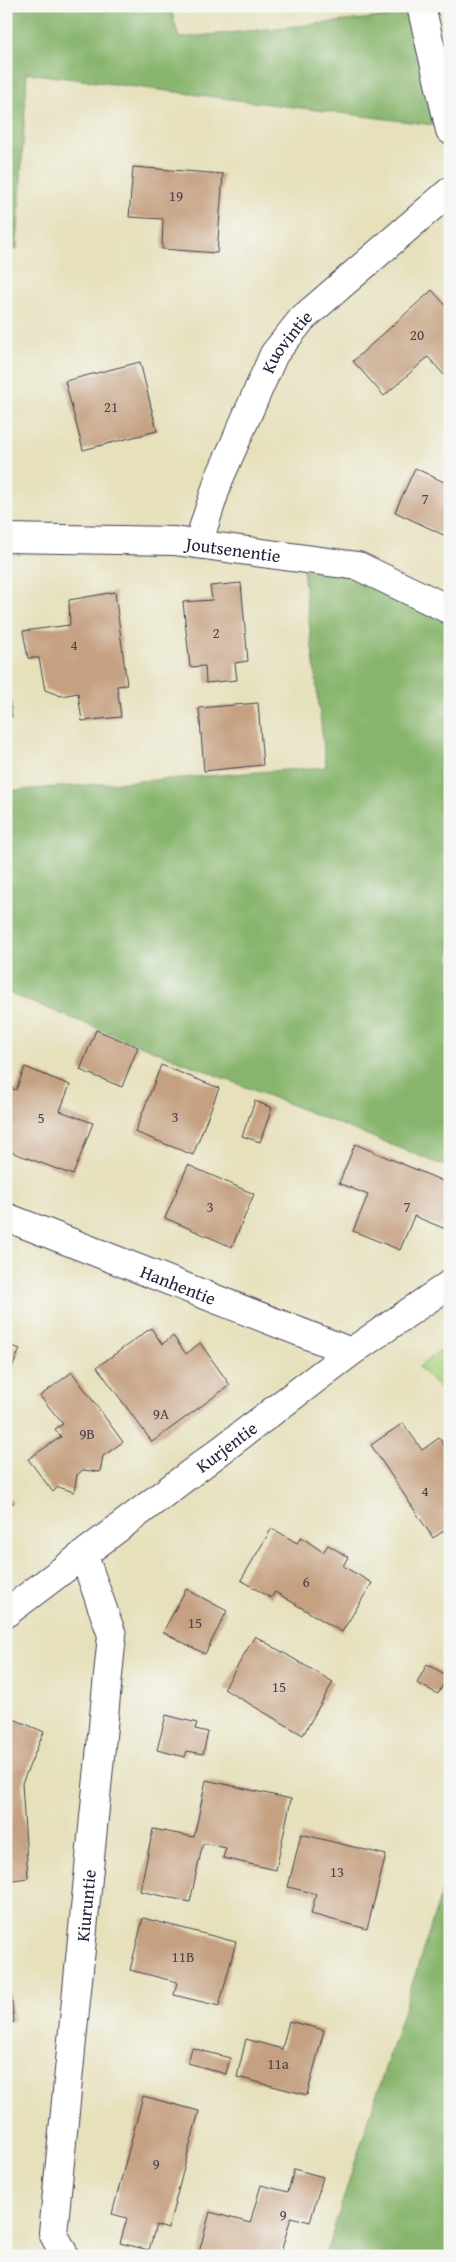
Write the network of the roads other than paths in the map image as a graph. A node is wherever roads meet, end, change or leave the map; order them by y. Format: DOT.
graph roads {
  1 [pos="421,6"];
  2 [pos="450,130"];
  3 [pos="450,191"];
  4 [pos="6,538"];
  5 [pos="198,544"];
  6 [pos="450,610"];
  7 [pos="6,1217"];
  8 [pos="450,1284"];
  9 [pos="351,1352"];
  10 [pos="84,1556"];
  11 [pos="6,1614"];
  12 [pos="65,2256"];
  1 -- 2 [label="street"];
  3 -- 5 [label="street, Kuovintie"];
  4 -- 5 [label="street, Joutsenentie"];
  5 -- 6 [label="street, Joutsenentie"];
  7 -- 9 [label="street, Hanhentie"];
  8 -- 9 [label="street, Kurjentie"];
  9 -- 10 [label="street, Kurjentie"];
  10 -- 11 [label="street, Kurjentie"];
  10 -- 12 [label="street, Kiuruntie"];
}
